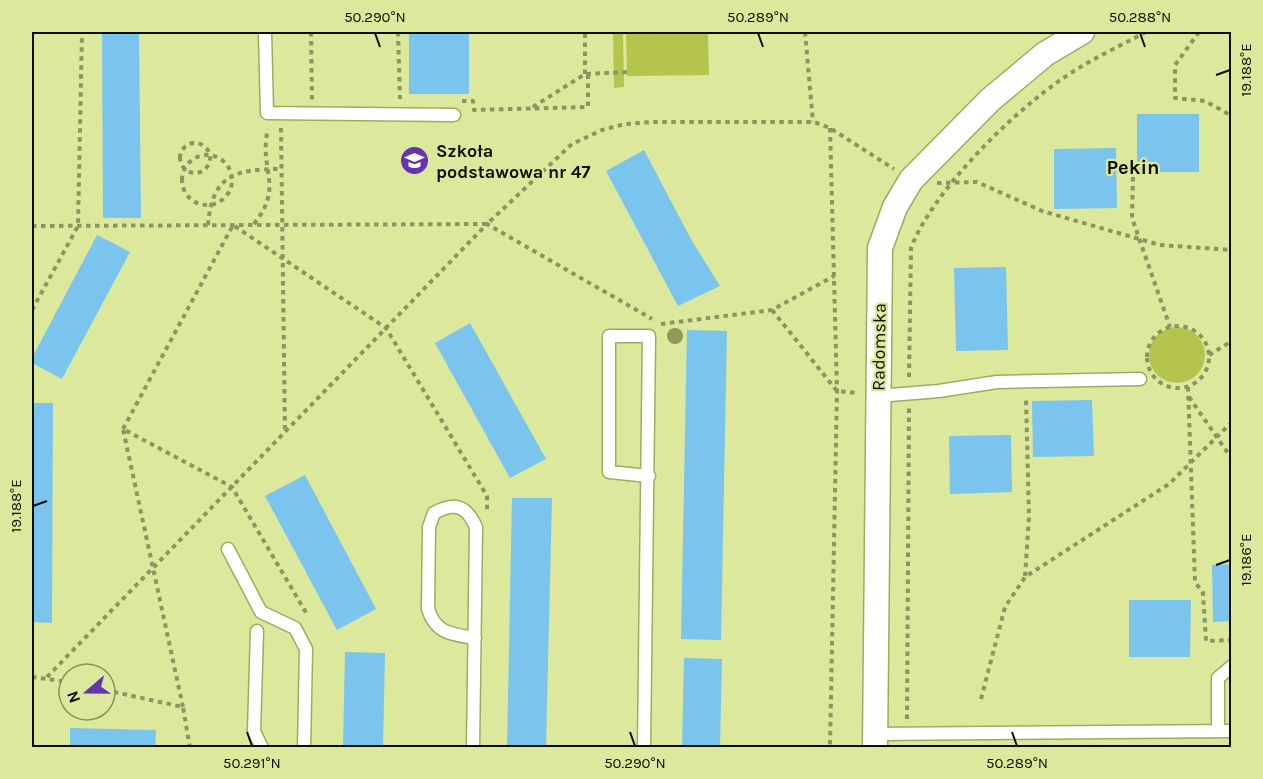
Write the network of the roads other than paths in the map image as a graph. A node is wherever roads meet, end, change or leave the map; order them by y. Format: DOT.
graph roads {
  1 [pos="265,32"];
  2 [pos="1082,32"];
  3 [pos="454,115"];
  4 [pos="1140,379"];
  5 [pos="878,396"];
  6 [pos="649,476"];
  7 [pos="228,549"];
  8 [pos="257,631"];
  9 [pos="475,638"];
  10 [pos="1232,666"];
  11 [pos="1218,731"];
  12 [pos="1232,731"];
  13 [pos="875,741"];
  14 [pos="262,747"];
  15 [pos="304,747"];
  16 [pos="473,747"];
  17 [pos="644,747"];
  1 -- 3 [label="lane"];
  2 -- 5 [label="street, Radomska"];
  4 -- 5 [label="lane"];
  5 -- 13 [label="street, Radomska"];
  6 -- 6 [label="lane"];
  6 -- 17 [label="lane"];
  7 -- 15 [label="lane"];
  8 -- 14 [label="lane"];
  9 -- 9 [label="lane"];
  9 -- 16 [label="lane"];
  10 -- 11 [label="lane"];
  11 -- 12 [label="lane"];
  11 -- 13 [label="lane"];
}
